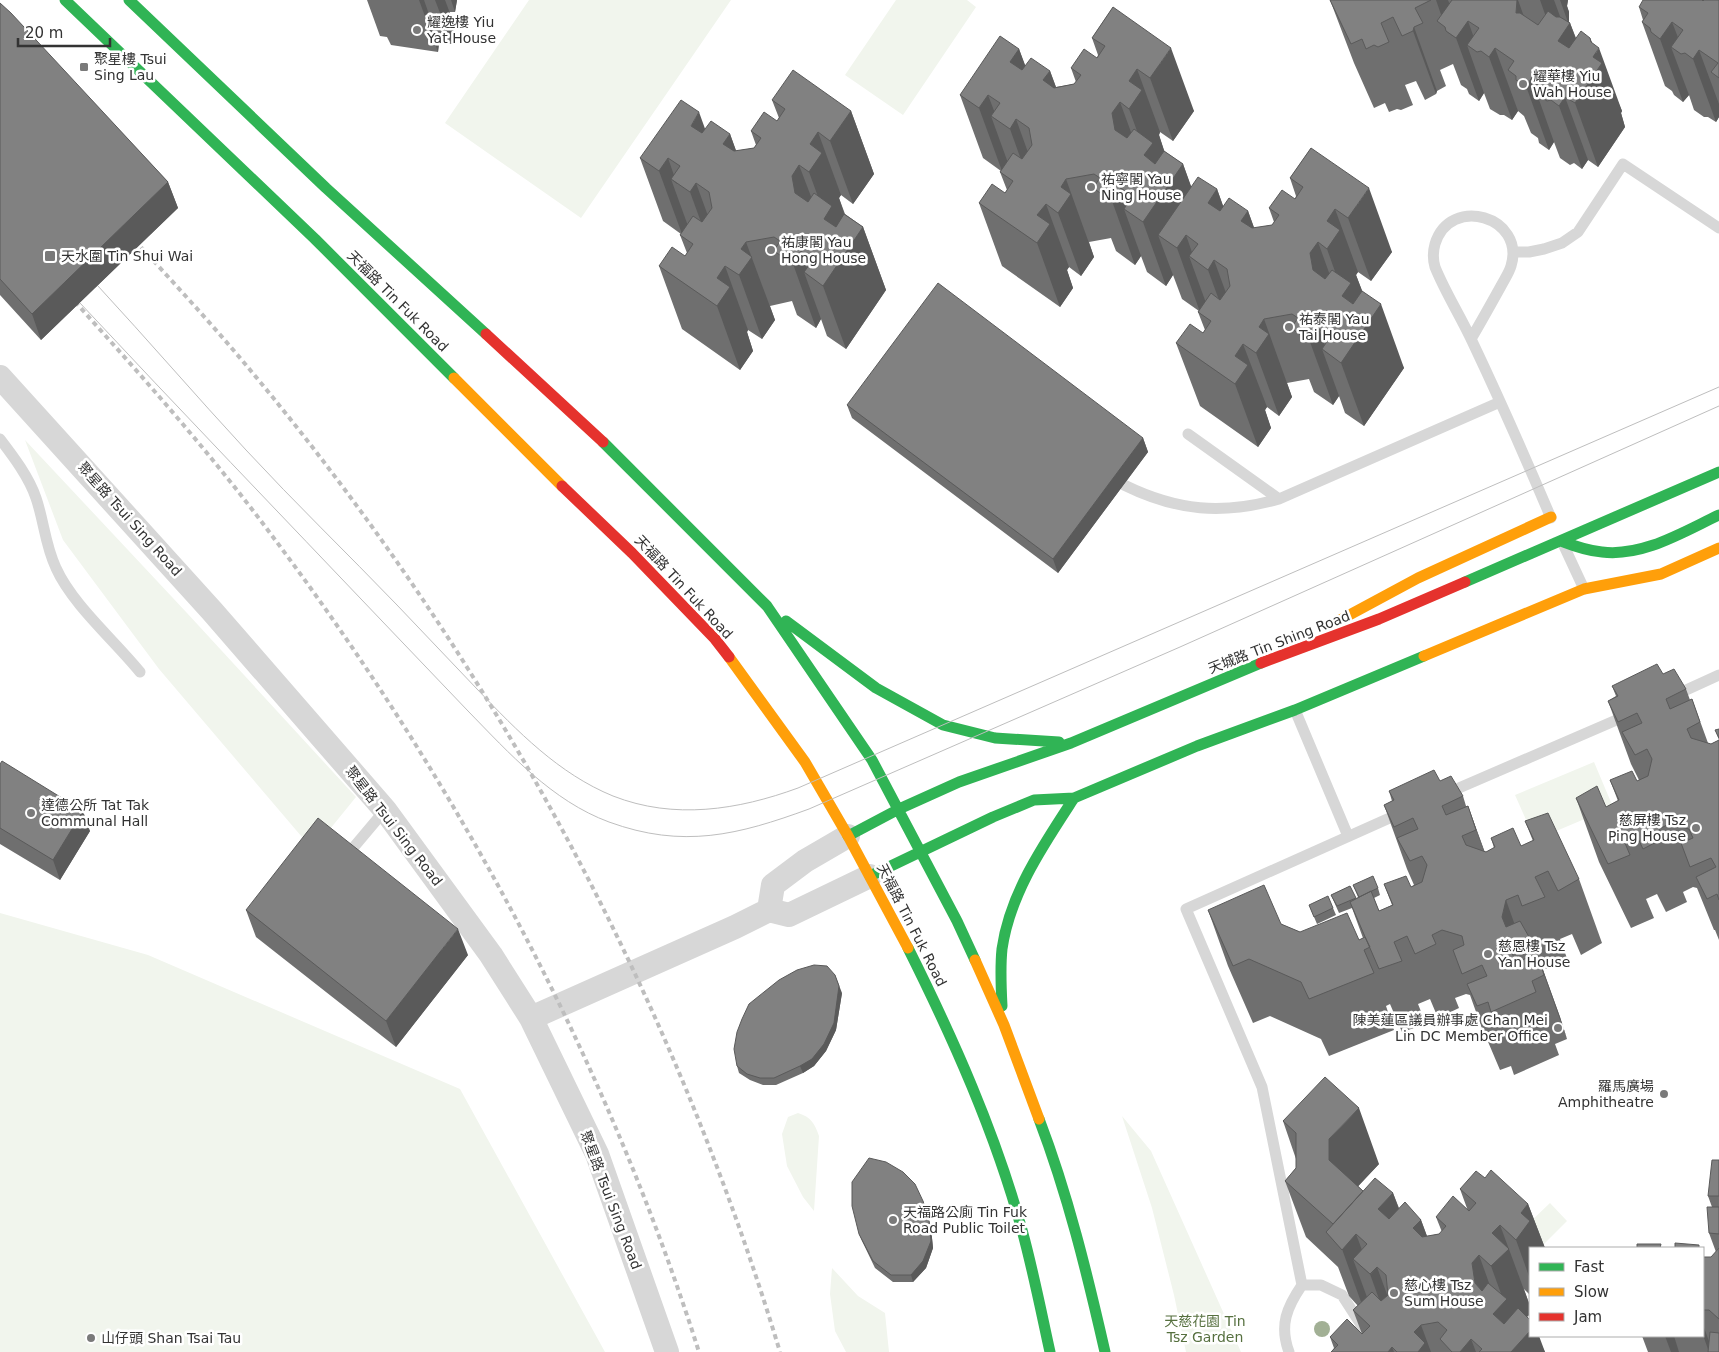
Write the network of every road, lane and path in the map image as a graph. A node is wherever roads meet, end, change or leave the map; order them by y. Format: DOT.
graph roads {
  1 [pos="64,0"];
  2 [pos="128,0"];
  3 [pos="1719,228"];
  4 [pos="1513,252"];
  5 [pos="1471,339"];
  6 [pos="0,377"];
  7 [pos="1500,402"];
  8 [pos="1188,434"];
  9 [pos="0,439"];
  10 [pos="1719,472"];
  11 [pos="1124,485"];
  12 [pos="1279,499"];
  13 [pos="1719,515"];
  14 [pos="1556,529"];
  15 [pos="1719,548"];
  16 [pos="1584,589"];
  17 [pos="767,606"];
  18 [pos="1276,657"];
  19 [pos="140,672"];
  20 [pos="1719,676"];
  21 [pos="1659,702"];
  22 [pos="1642,709"];
  23 [pos="1295,710"];
  24 [pos="1071,743"];
  25 [pos="1074,798"];
  26 [pos="1436,798"];
  27 [pos="899,809"];
  28 [pos="1410,809"];
  29 [pos="385,810"];
  30 [pos="848,836"];
  31 [pos="1348,836"];
  32 [pos="920,852"];
  33 [pos="348,854"];
  34 [pos="870,876"];
  35 [pos="769,910"];
  36 [pos="531,1018"];
  37 [pos="1004,1024"];
  38 [pos="1302,1285"];
  39 [pos="667,1352"];
  40 [pos="1050,1352"];
  41 [pos="1105,1352"];
  42 [pos="1289,1352"];
  43 [pos="1364,1352"];
  1 -- 30 [label="main road, 天福路 Tin Fuk Road"];
  2 -- 17 [label="main road"];
  3 -- 4 [label="lane"];
  4 -- 5 [label="lane"];
  4 -- 5 [label="lane"];
  5 -- 7 [label="lane"];
  6 -- 29 [label="street, 聚星路 Tsui Sing Road"];
  7 -- 12 [label="lane"];
  7 -- 14 [label="lane"];
  8 -- 12 [label="lane"];
  9 -- 19 [label="lane"];
  10 -- 14 [label="main road, 天城路 Tin Shing Road"];
  11 -- 12 [label="lane"];
  13 -- 14 [label="main road"];
  14 -- 16 [label="lane"];
  14 -- 18 [label="main road, 天城路 Tin Shing Road"];
  14 -- 18 [label="main road"];
  15 -- 16 [label="main road"];
  16 -- 23 [label="main road"];
  17 -- 24 [label="main road"];
  17 -- 27 [label="main road"];
  18 -- 24 [label="main road, 天城路 Tin Shing Road"];
  20 -- 21 [label="lane"];
  22 -- 26 [label="lane"];
  23 -- 25 [label="main road"];
  23 -- 31 [label="lane"];
  24 -- 27 [label="main road, 天城路 Tin Shing Road"];
  25 -- 32 [label="main road"];
  25 -- 37 [label="main road"];
  27 -- 30 [label="main road, 天城路 Tin Shing Road"];
  27 -- 32 [label="main road"];
  28 -- 31 [label="lane"];
  29 -- 33 [label="lane"];
  29 -- 36 [label="street, 聚星路 Tsui Sing Road"];
  30 -- 34 [label="main road, 天福路 Tin Fuk Road"];
  30 -- 35 [label="street"];
  31 -- 38 [label="lane"];
  32 -- 34 [label="main road"];
  32 -- 37 [label="main road"];
  34 -- 35 [label="street"];
  34 -- 40 [label="main road, 天福路 Tin Fuk Road"];
  35 -- 36 [label="street"];
  36 -- 39 [label="street, 聚星路 Tsui Sing Road"];
  37 -- 41 [label="main road"];
  38 -- 42 [label="lane"];
  38 -- 43 [label="lane"];
}
